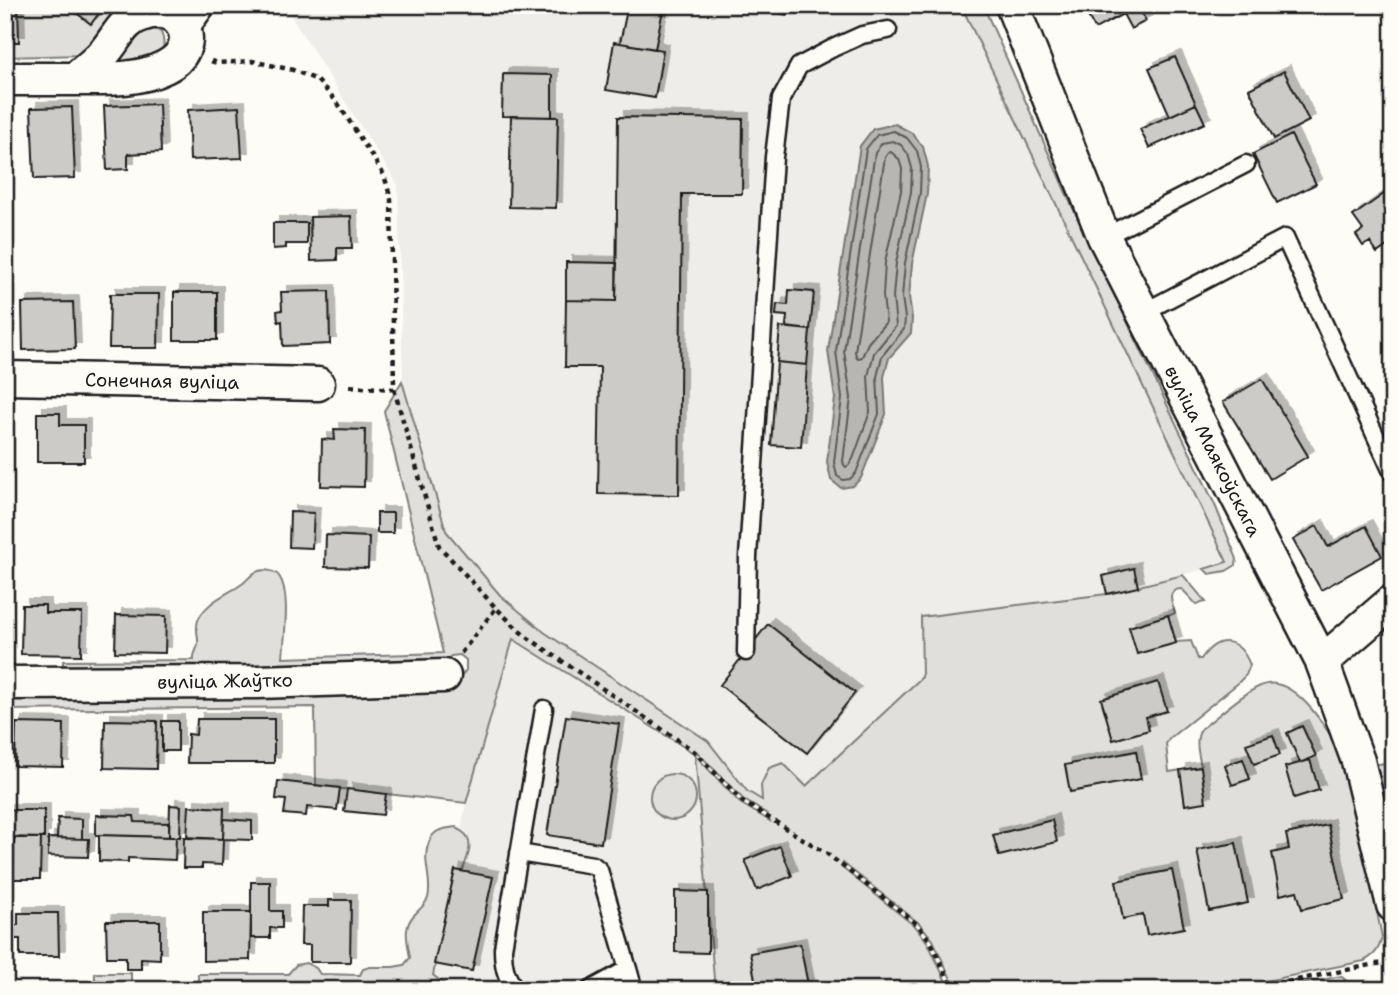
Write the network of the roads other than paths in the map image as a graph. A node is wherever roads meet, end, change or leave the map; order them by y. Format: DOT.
graph roads {
  1 [pos="208,5"];
  2 [pos="1012,5"];
  3 [pos="888,30"];
  4 [pos="185,44"];
  5 [pos="5,79"];
  6 [pos="75,79"];
  7 [pos="1246,164"];
  8 [pos="1104,237"];
  9 [pos="1142,313"];
  10 [pos="5,378"];
  11 [pos="318,384"];
  12 [pos="1393,474"];
  13 [pos="1393,601"];
  14 [pos="746,653"];
  15 [pos="1322,662"];
  16 [pos="444,676"];
  17 [pos="5,683"];
  18 [pos="544,709"];
  19 [pos="1386,841"];
  20 [pos="519,853"];
  21 [pos="1393,905"];
  22 [pos="628,969"];
  23 [pos="516,990"];
  24 [pos="590,990"];
  25 [pos="634,990"];
  1 -- 4 [label="lane"];
  2 -- 8 [label="street, вуліца Маякоўскага"];
  3 -- 14 [label="lane"];
  4 -- 6 [label="street"];
  4 -- 6 [label="street"];
  5 -- 6 [label="street"];
  7 -- 8 [label="lane"];
  8 -- 9 [label="street, вуліца Маякоўскага"];
  9 -- 12 [label="lane"];
  9 -- 15 [label="street, вуліца Маякоўскага"];
  10 -- 11 [label="street, Сонечная вуліца"];
  13 -- 15 [label="street"];
  15 -- 19 [label="street, вуліца Маякоўскага"];
  16 -- 17 [label="street, вуліца Жаўтко"];
  18 -- 20 [label="lane"];
  19 -- 21 [label="street, вуліца Маякоўскага"];
  20 -- 22 [label="lane"];
  20 -- 23 [label="lane"];
  22 -- 24 [label="lane"];
  22 -- 25 [label="lane"];
}
